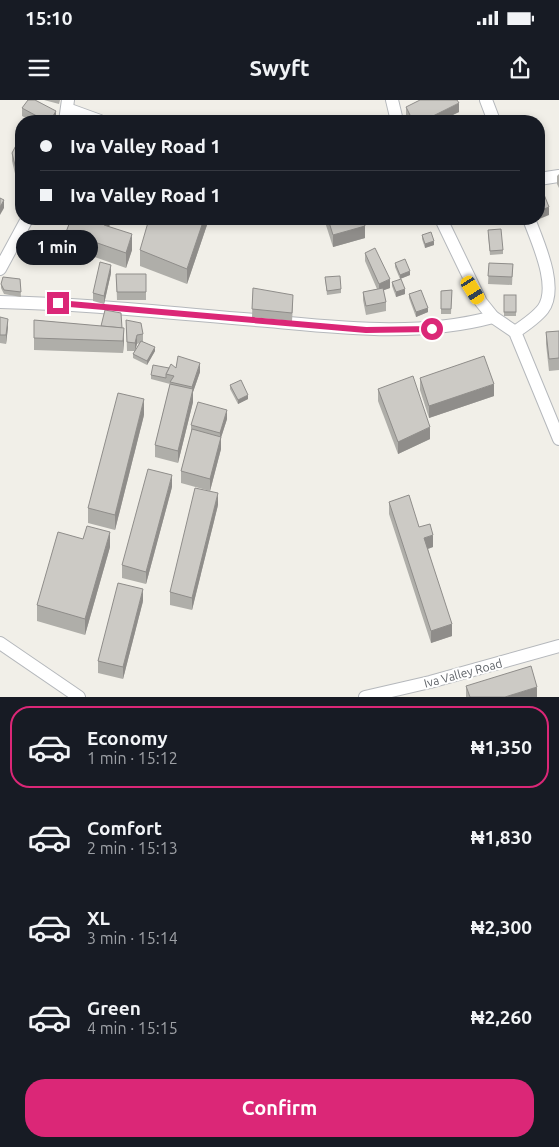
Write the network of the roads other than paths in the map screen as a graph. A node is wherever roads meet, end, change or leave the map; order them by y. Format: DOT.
graph roads {
  1 [pos="392,100"];
  2 [pos="486,100"];
  3 [pos="67,110"];
  4 [pos="82,115"];
  5 [pos="396,115"];
  6 [pos="492,115"];
  7 [pos="559,176"];
  8 [pos="545,178"];
  9 [pos="24,225"];
  10 [pos="444,225"];
  11 [pos="531,225"];
  12 [pos="0,269"];
  13 [pos="0,302"];
  14 [pos="493,317"];
  15 [pos="515,332"];
  16 [pos="559,439"];
  17 [pos="0,643"];
  18 [pos="559,646"];
  19 [pos="79,697"];
  20 [pos="365,697"];
  1 -- 5 [label="street"];
  2 -- 6 [label="street"];
  3 -- 4 [label="street"];
  7 -- 8 [label="street"];
  9 -- 12 [label="street"];
  10 -- 14 [label="street"];
  11 -- 15 [label="street"];
  13 -- 14 [label="street"];
  14 -- 15 [label="street"];
  15 -- 16 [label="street"];
  17 -- 19 [label="street"];
  18 -- 20 [label="street, Iva Valley Road"];
}
